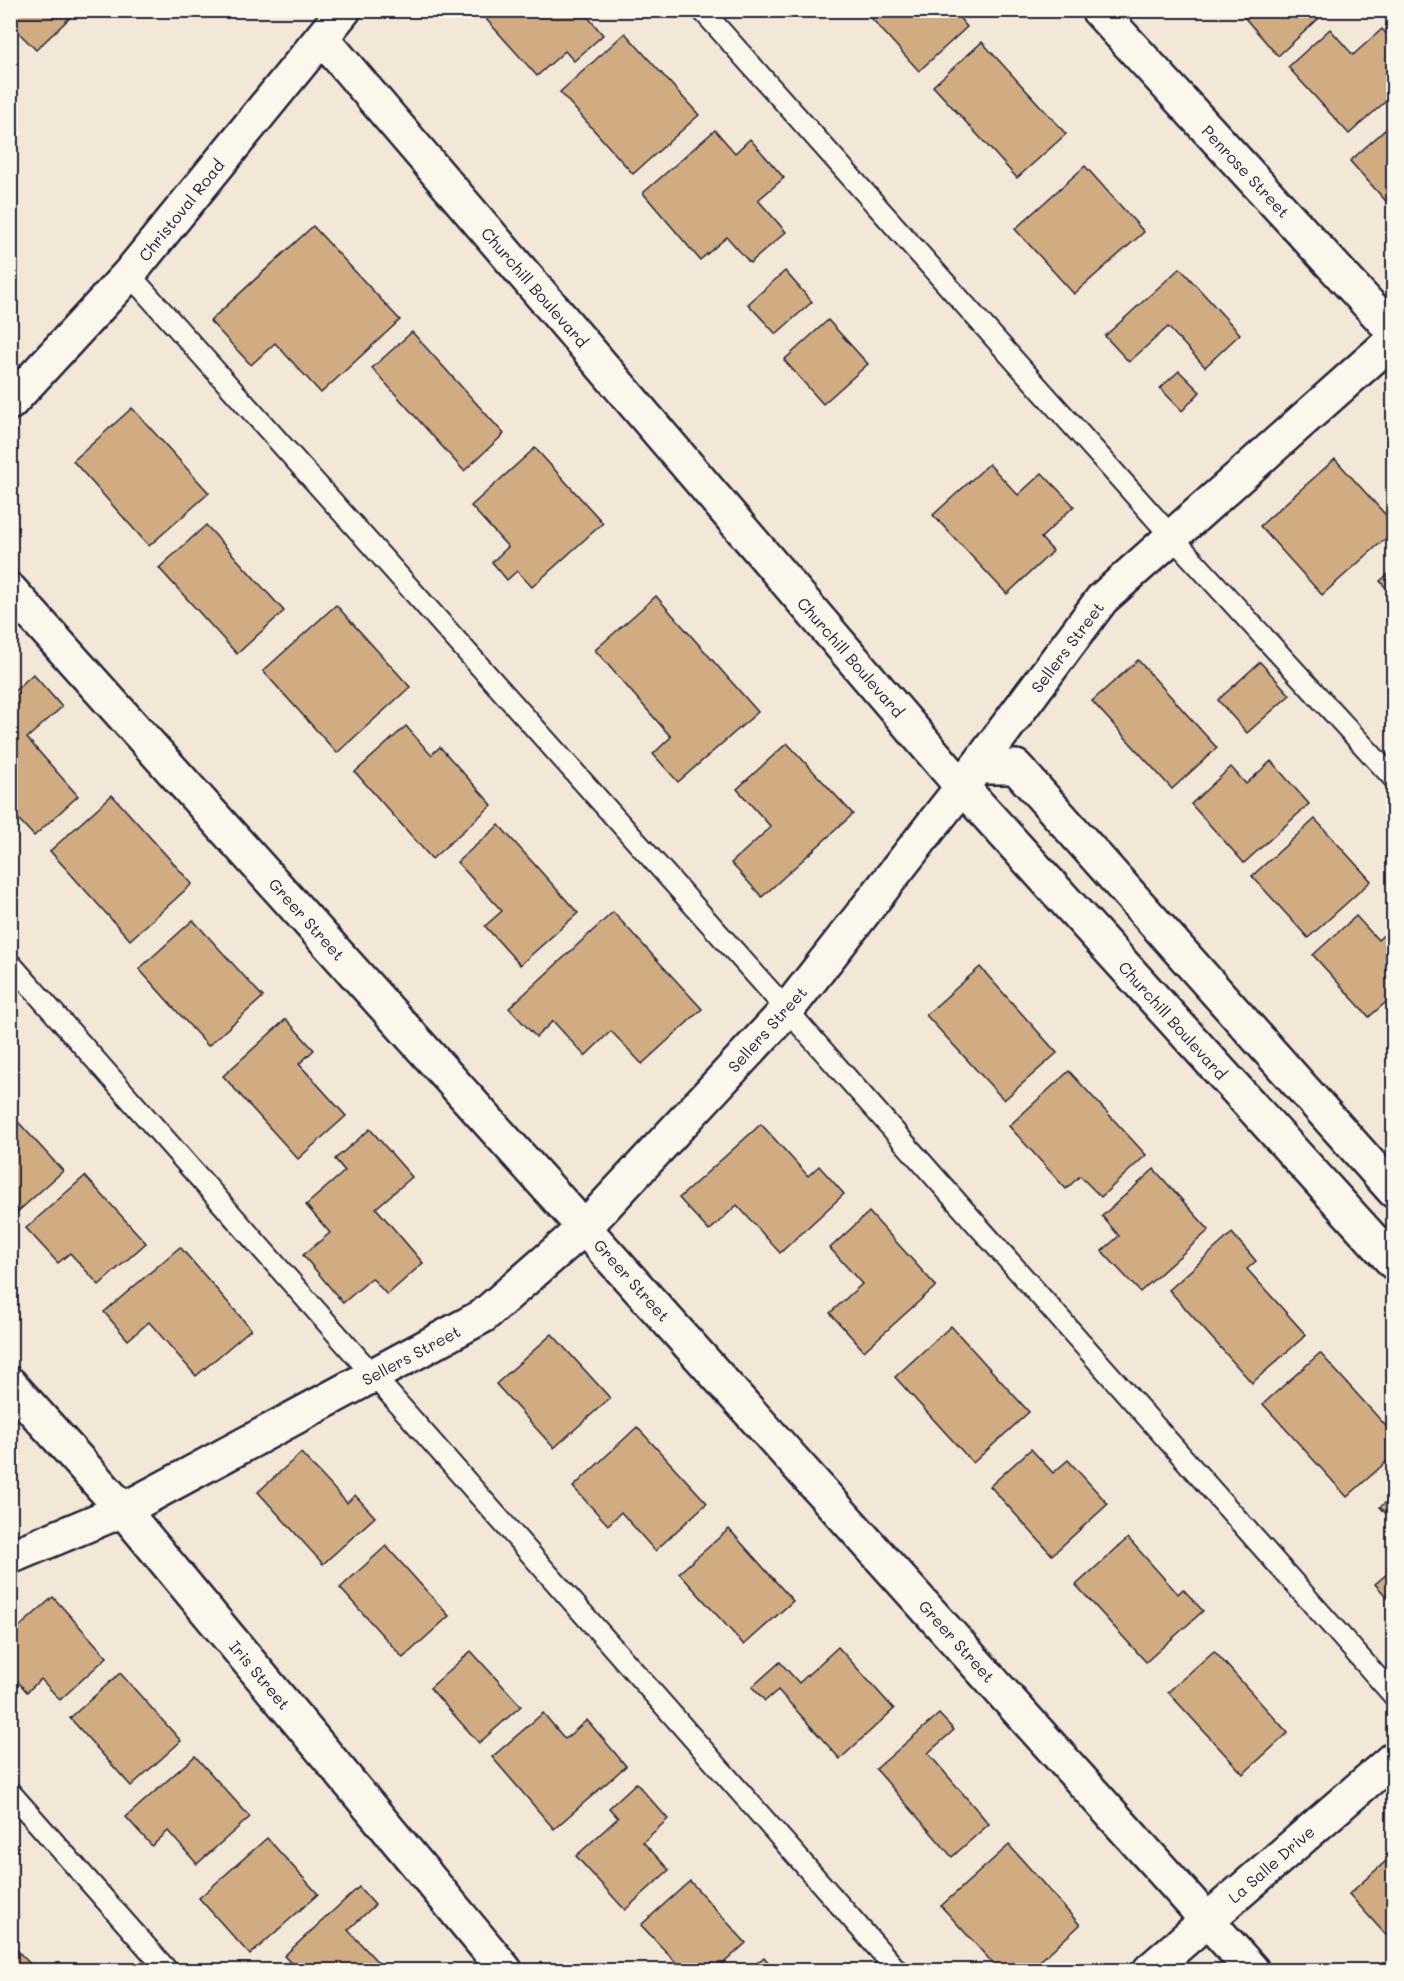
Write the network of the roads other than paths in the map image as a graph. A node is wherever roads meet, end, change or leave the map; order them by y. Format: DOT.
graph roads {
  1 [pos="344,10"];
  2 [pos="702,10"];
  3 [pos="1098,10"];
  4 [pos="322,38"];
  5 [pos="129,274"];
  6 [pos="1394,332"];
  7 [pos="1394,339"];
  8 [pos="10,403"];
  9 [pos="1172,537"];
  10 [pos="10,590"];
  11 [pos="970,777"];
  12 [pos="1394,779"];
  13 [pos="10,963"];
  14 [pos="787,1010"];
  15 [pos="1394,1191"];
  16 [pos="585,1227"];
  17 [pos="1394,1263"];
  18 [pos="373,1375"];
  19 [pos="10,1384"];
  20 [pos="123,1510"];
  21 [pos="10,1557"];
  22 [pos="1394,1696"];
  23 [pos="1394,1758"];
  24 [pos="10,1792"];
  25 [pos="1207,1919"];
  26 [pos="168,1971"];
  27 [pos="505,1971"];
  28 [pos="897,1971"];
  29 [pos="1150,1971"];
  30 [pos="1252,1971"];
  1 -- 4 [label="street, Christoval Road"];
  2 -- 9 [label="lane"];
  3 -- 6 [label="street, Penrose Street"];
  4 -- 5 [label="street, Christoval Road"];
  4 -- 11 [label="street, Churchill Boulevard"];
  5 -- 8 [label="street, Christoval Road"];
  5 -- 14 [label="lane"];
  7 -- 9 [label="street, Sellers Street"];
  9 -- 11 [label="street, Sellers Street"];
  9 -- 12 [label="lane"];
  10 -- 16 [label="street, Greer Street"];
  11 -- 14 [label="street, Sellers Street"];
  11 -- 15 [label="street"];
  11 -- 17 [label="street, Churchill Boulevard"];
  13 -- 18 [label="lane"];
  14 -- 16 [label="street, Sellers Street"];
  14 -- 22 [label="lane"];
  16 -- 18 [label="street, Sellers Street"];
  16 -- 25 [label="street, Greer Street"];
  18 -- 20 [label="street, Sellers Street"];
  18 -- 28 [label="lane"];
  19 -- 20 [label="street, Iris Street"];
  20 -- 21 [label="street, Sellers Street"];
  20 -- 27 [label="street, Iris Street"];
  23 -- 25 [label="street, La Salle Drive"];
  24 -- 26 [label="lane"];
  25 -- 29 [label="street, La Salle Drive"];
  25 -- 30 [label="street, Greer Street"];
}
